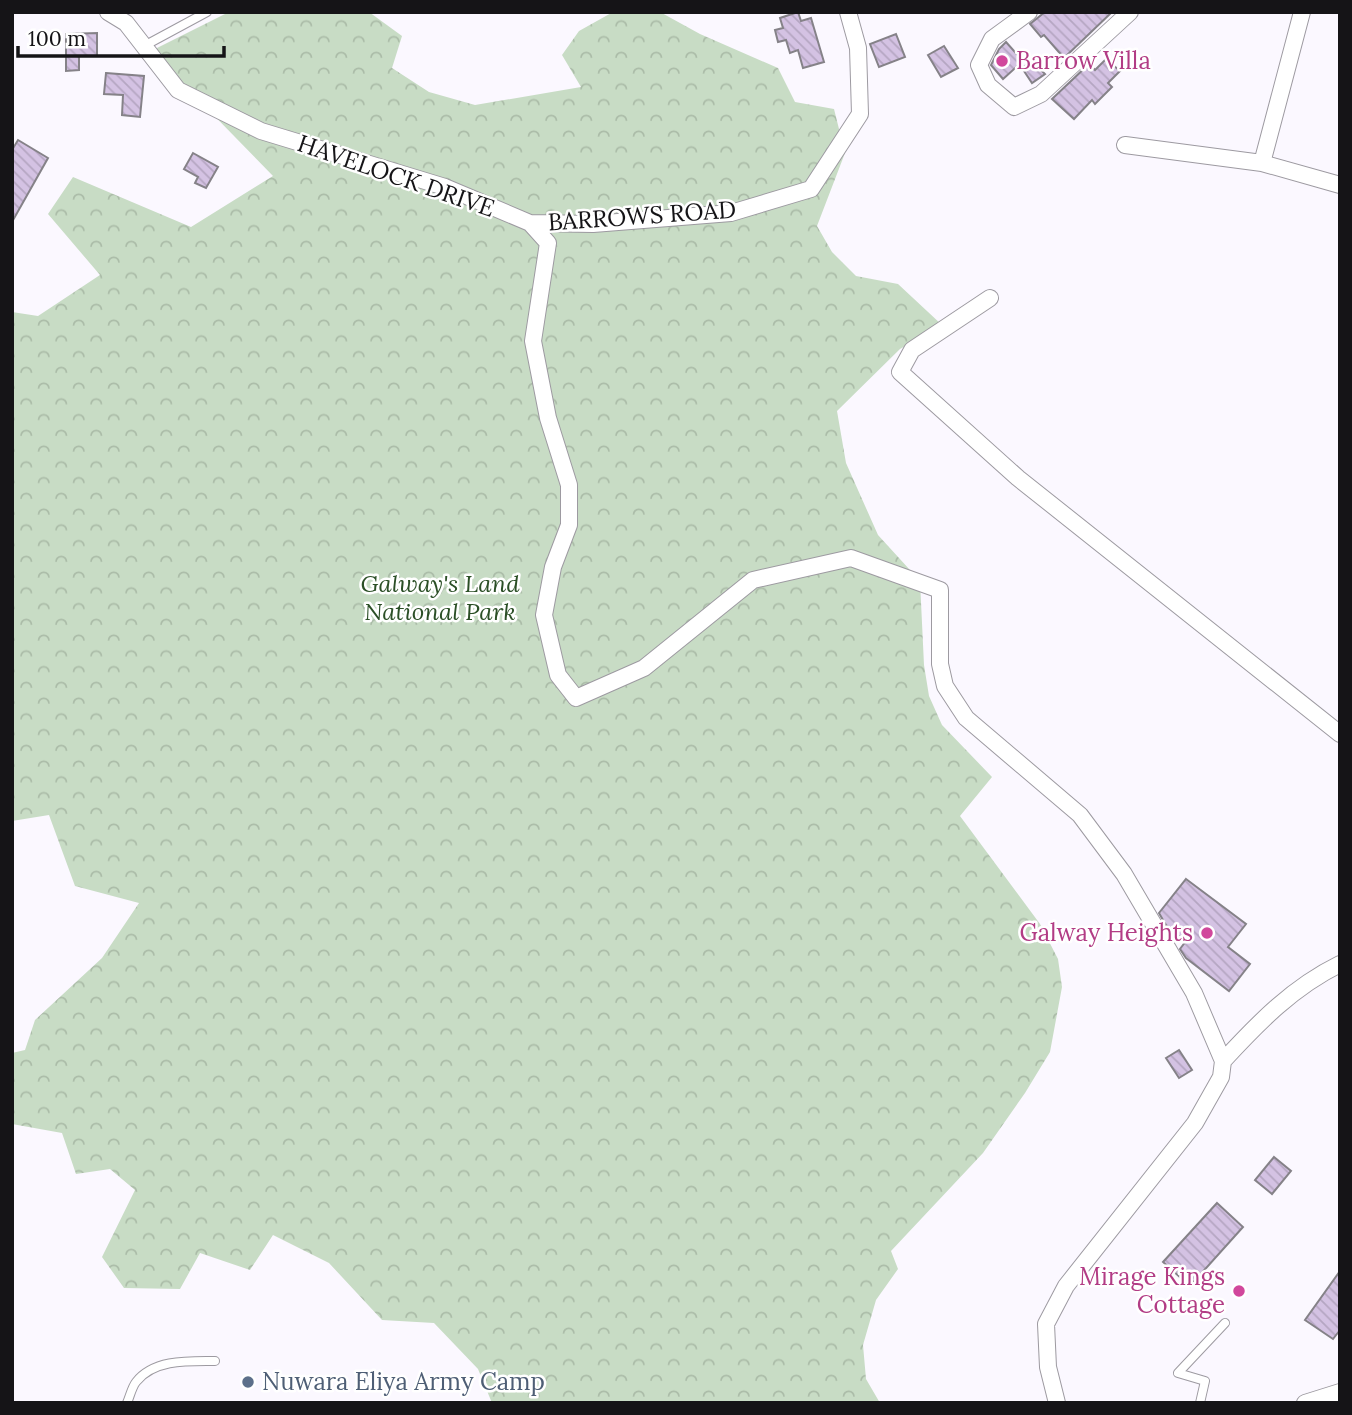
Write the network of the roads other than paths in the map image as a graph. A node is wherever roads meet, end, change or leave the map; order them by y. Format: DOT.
graph roads {
  1 [pos="108,12"];
  2 [pos="207,12"];
  3 [pos="848,12"];
  4 [pos="1029,12"];
  5 [pos="1130,12"];
  6 [pos="1301,12"];
  7 [pos="144,46"];
  8 [pos="1125,145"];
  9 [pos="1262,163"];
  10 [pos="1340,185"];
  11 [pos="530,223"];
  12 [pos="990,298"];
  13 [pos="1340,734"];
  14 [pos="1340,964"];
  15 [pos="1223,1061"];
  16 [pos="1226,1323"];
  17 [pos="215,1361"];
  18 [pos="1340,1392"];
  19 [pos="127,1403"];
  20 [pos="1056,1403"];
  21 [pos="1199,1403"];
  22 [pos="1305,1403"];
  1 -- 7 [label="street, HAVELOCK DRIVE"];
  2 -- 7 [label="lane"];
  3 -- 11 [label="street, BARROWS ROAD"];
  4 -- 5 [label="street"];
  6 -- 9 [label="street"];
  7 -- 11 [label="street, HAVELOCK DRIVE"];
  8 -- 9 [label="street"];
  9 -- 10 [label="street"];
  11 -- 15 [label="street"];
  12 -- 13 [label="street"];
  14 -- 15 [label="street"];
  15 -- 20 [label="street"];
  16 -- 21 [label="lane"];
  17 -- 19 [label="lane"];
  18 -- 22 [label="street"];
}
